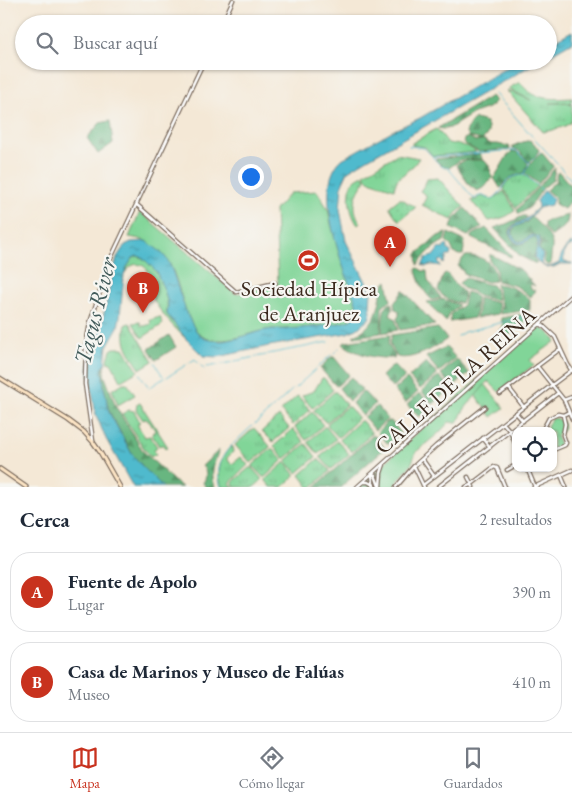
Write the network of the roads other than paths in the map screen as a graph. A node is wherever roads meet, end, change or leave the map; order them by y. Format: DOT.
graph roads {
  1 [pos="233,0"];
  2 [pos="226,15"];
  3 [pos="200,70"];
  4 [pos="137,205"];
  5 [pos="274,283"];
  6 [pos="572,295"];
  7 [pos="540,323"];
  8 [pos="560,349"];
  9 [pos="536,366"];
  10 [pos="572,370"];
  11 [pos="0,378"];
  12 [pos="552,385"];
  13 [pos="509,388"];
  14 [pos="558,393"];
  15 [pos="500,394"];
  16 [pos="572,397"];
  17 [pos="564,400"];
  18 [pos="485,407"];
  19 [pos="523,407"];
  20 [pos="569,412"];
  21 [pos="516,413"];
  22 [pos="563,416"];
  23 [pos="572,419"];
  24 [pos="523,421"];
  25 [pos="503,422"];
  26 [pos="545,427"];
  27 [pos="91,428"];
  28 [pos="84,432"];
  29 [pos="510,432"];
  30 [pos="512,436"];
  31 [pos="483,438"];
  32 [pos="93,442"];
  33 [pos="490,447"];
  34 [pos="557,448"];
  35 [pos="422,459"];
  36 [pos="385,463"];
  37 [pos="414,466"];
  38 [pos="512,468"];
  39 [pos="0,469"];
  40 [pos="507,470"];
  41 [pos="572,470"];
  42 [pos="529,472"];
  43 [pos="372,474"];
  44 [pos="561,475"];
  45 [pos="434,476"];
  46 [pos="468,477"];
  47 [pos="363,482"];
  48 [pos="374,486"];
  49 [pos="423,486"];
  50 [pos="472,486"];
  51 [pos="26,487"];
  52 [pos="120,487"];
  53 [pos="357,487"];
  54 [pos="380,487"];
  55 [pos="396,487"];
  56 [pos="438,487"];
  57 [pos="466,487"];
  58 [pos="505,487"];
  59 [pos="535,487"];
  60 [pos="566,487"];
  1 -- 2 [label="street"];
  3 -- 4 [label="street"];
  4 -- 5 [label="street"];
  4 -- 27 [label="street"];
  6 -- 7 [label="street, CALLE DE LA REINA"];
  7 -- 8 [label="street"];
  7 -- 36 [label="street, CALLE DE LA REINA"];
  8 -- 9 [label="street"];
  8 -- 10 [label="street"];
  9 -- 12 [label="street"];
  9 -- 13 [label="street"];
  10 -- 12 [label="street"];
  11 -- 28 [label="main road"];
  12 -- 14 [label="street"];
  12 -- 19 [label="street"];
  13 -- 15 [label="street"];
  13 -- 19 [label="street"];
  14 -- 17 [label="street"];
  14 -- 24 [label="street"];
  16 -- 17 [label="street"];
  17 -- 20 [label="street"];
  18 -- 35 [label="street"];
  19 -- 21 [label="street"];
  20 -- 22 [label="street"];
  20 -- 23 [label="street"];
  21 -- 24 [label="street"];
  21 -- 25 [label="street"];
  22 -- 26 [label="street"];
  22 -- 34 [label="street"];
  24 -- 29 [label="street"];
  25 -- 29 [label="street"];
  25 -- 31 [label="street"];
  27 -- 28 [label="street"];
  27 -- 32 [label="street"];
  28 -- 32 [label="main road"];
  29 -- 30 [label="street"];
  29 -- 33 [label="street"];
  31 -- 33 [label="street"];
  31 -- 45 [label="street"];
  32 -- 52 [label="main road"];
  33 -- 56 [label="street"];
  35 -- 37 [label="street"];
  35 -- 45 [label="street"];
  36 -- 43 [label="street, CALLE DE LA REINA"];
  36 -- 54 [label="street"];
  37 -- 49 [label="street"];
  37 -- 55 [label="street"];
  38 -- 40 [label="street"];
  39 -- 51 [label="main road"];
  41 -- 44 [label="street"];
  42 -- 59 [label="street"];
  43 -- 47 [label="street, CALLE DE LA REINA"];
  43 -- 48 [label="street"];
  43 -- 54 [label="street"];
  44 -- 59 [label="street"];
  44 -- 60 [label="street"];
  45 -- 49 [label="street"];
  46 -- 50 [label="street"];
  47 -- 48 [label="street"];
  47 -- 53 [label="street, CALLE DE LA REINA"];
  50 -- 57 [label="street"];
  50 -- 58 [label="street"];
}
